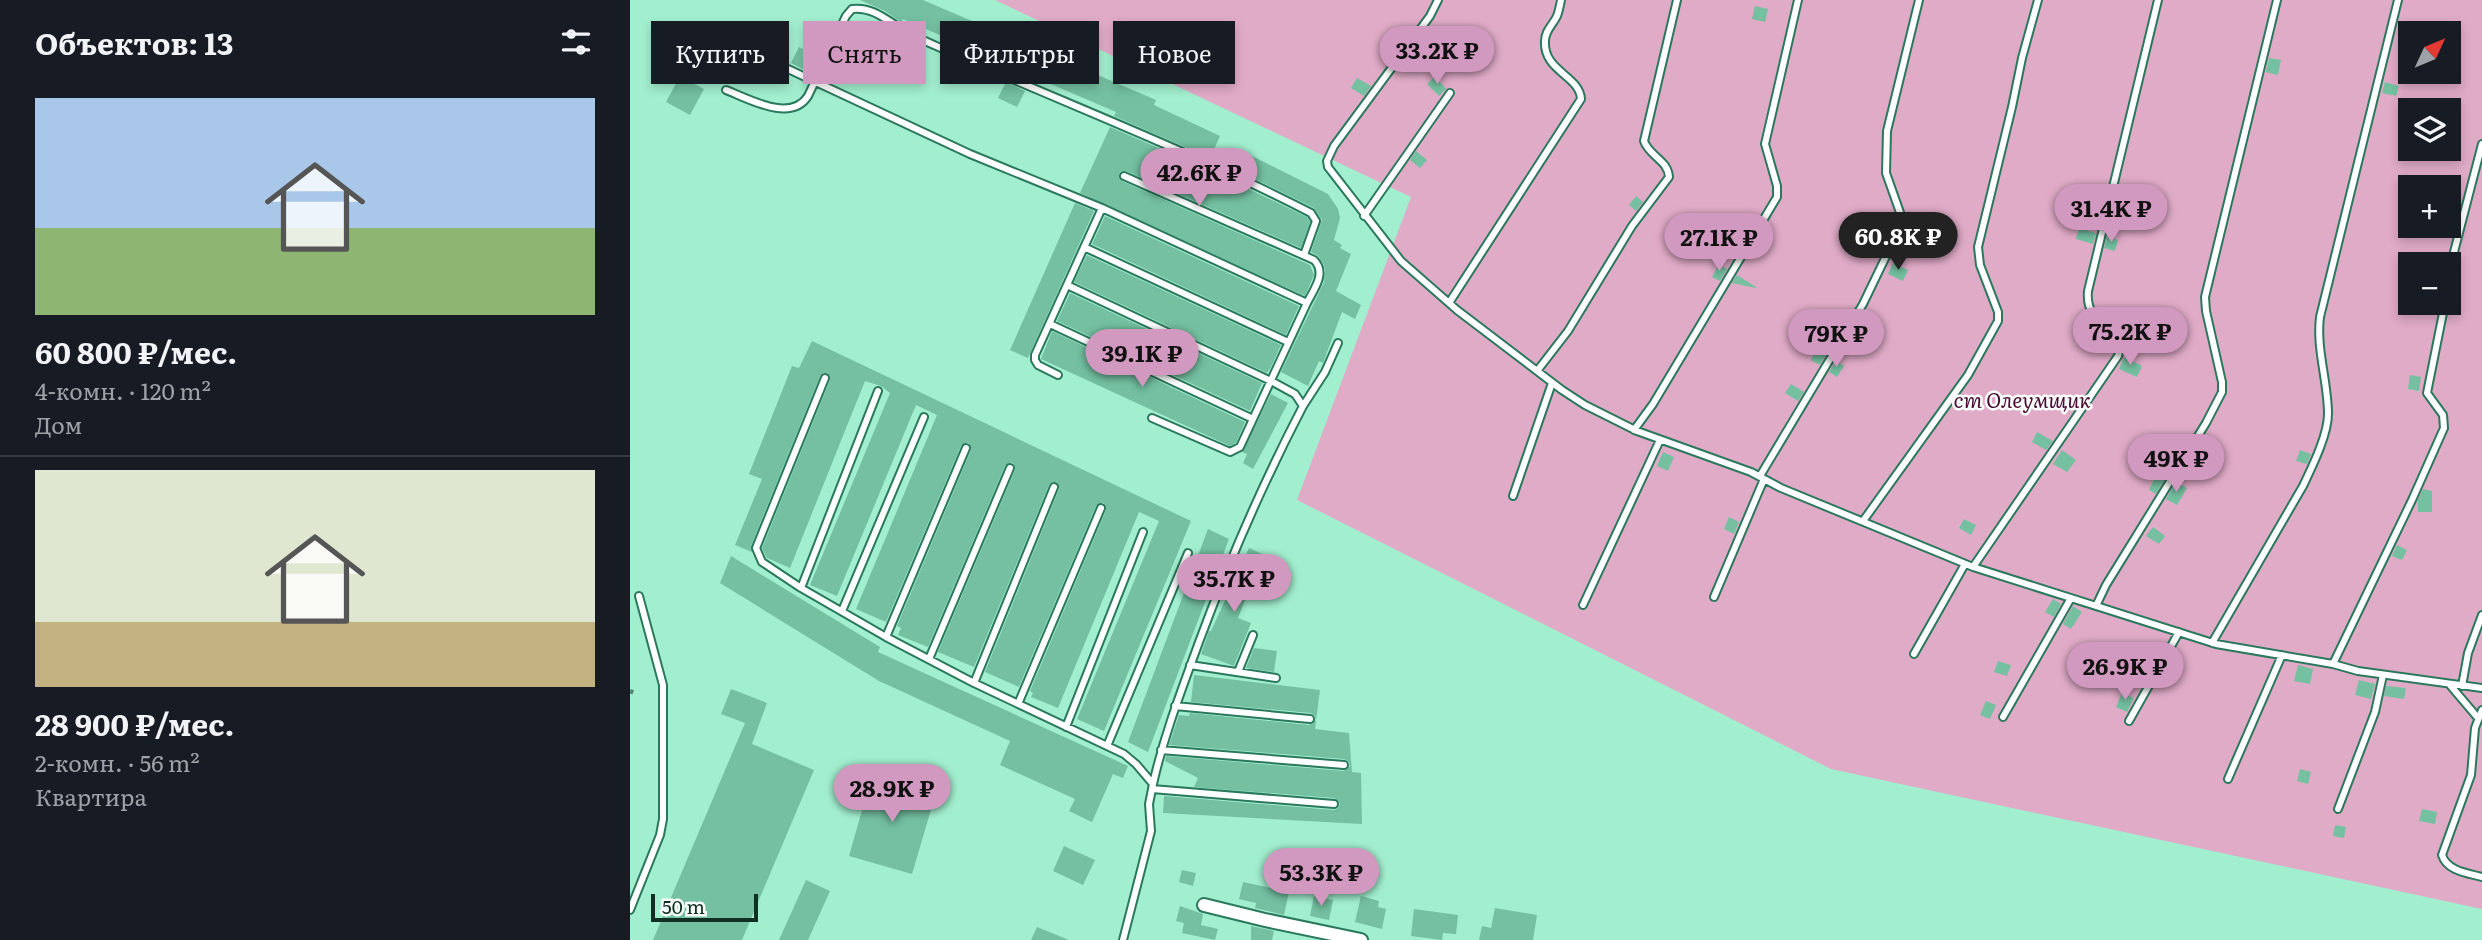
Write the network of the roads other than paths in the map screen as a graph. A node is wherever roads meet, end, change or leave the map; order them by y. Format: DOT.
graph roads {
  1 [pos="1438,0"];
  2 [pos="1561,0"];
  3 [pos="1677,0"];
  4 [pos="1798,0"];
  5 [pos="1919,0"];
  6 [pos="2038,0"];
  7 [pos="2158,0"];
  8 [pos="2277,0"];
  9 [pos="2398,0"];
  10 [pos="845,21"];
  11 [pos="892,21"];
  12 [pos="926,41"];
  13 [pos="814,84"];
  14 [pos="819,84"];
  15 [pos="726,90"];
  16 [pos="1450,93"];
  17 [pos="2482,144"];
  18 [pos="1124,176"];
  19 [pos="1102,208"];
  20 [pos="1364,216"];
  21 [pos="1084,247"];
  22 [pos="2454,252"];
  23 [pos="1304,255"];
  24 [pos="1067,285"];
  25 [pos="1307,303"];
  26 [pos="1449,303"];
  27 [pos="2442,315"];
  28 [pos="1049,324"];
  29 [pos="1288,342"];
  30 [pos="1338,343"];
  31 [pos="1537,371"];
  32 [pos="1058,375"];
  33 [pos="825,378"];
  34 [pos="1271,381"];
  35 [pos="1552,383"];
  36 [pos="878,391"];
  37 [pos="1303,406"];
  38 [pos="924,417"];
  39 [pos="1152,418"];
  40 [pos="1254,419"];
  41 [pos="1634,430"];
  42 [pos="1660,440"];
  43 [pos="966,448"];
  44 [pos="1010,468"];
  45 [pos="1762,478"];
  46 [pos="1054,487"];
  47 [pos="1513,496"];
  48 [pos="1101,508"];
  49 [pos="1863,521"];
  50 [pos="1143,532"];
  51 [pos="1188,553"];
  52 [pos="1965,564"];
  53 [pos="1973,567"];
  54 [pos="801,588"];
  55 [pos="639,596"];
  56 [pos="1714,597"];
  57 [pos="2071,598"];
  58 [pos="1583,605"];
  59 [pos="2096,606"];
  60 [pos="842,611"];
  61 [pos="2482,615"];
  62 [pos="2179,632"];
  63 [pos="1254,635"];
  64 [pos="886,637"];
  65 [pos="2212,643"];
  66 [pos="1914,654"];
  67 [pos="2283,655"];
  68 [pos="929,659"];
  69 [pos="2333,664"];
  70 [pos="1190,665"];
  71 [pos="1238,672"];
  72 [pos="2383,675"];
  73 [pos="1276,678"];
  74 [pos="974,683"];
  75 [pos="2450,685"];
  76 [pos="2462,687"];
  77 [pos="2482,688"];
  78 [pos="1018,704"];
  79 [pos="1175,706"];
  80 [pos="2482,710"];
  81 [pos="2003,718"];
  82 [pos="2478,718"];
  83 [pos="1310,719"];
  84 [pos="2129,721"];
  85 [pos="1066,727"];
  86 [pos="1107,746"];
  87 [pos="1161,750"];
  88 [pos="1344,765"];
  89 [pos="2228,779"];
  90 [pos="1152,787"];
  91 [pos="1334,804"];
  92 [pos="2338,809"];
  93 [pos="2482,877"];
  94 [pos="1205,905"];
  95 [pos="630,910"];
  96 [pos="1123,940"];
  97 [pos="1360,940"];
  1 -- 20 [label="lane"];
  2 -- 26 [label="lane"];
  3 -- 31 [label="lane"];
  4 -- 41 [label="lane"];
  5 -- 45 [label="lane"];
  6 -- 49 [label="lane"];
  7 -- 53 [label="lane"];
  8 -- 59 [label="lane"];
  9 -- 65 [label="lane"];
  10 -- 11 [label="lane"];
  12 -- 23 [label="lane"];
  13 -- 15 [label="lane"];
  14 -- 19 [label="lane"];
  16 -- 20 [label="lane"];
  17 -- 22 [label="lane"];
  18 -- 23 [label="lane"];
  19 -- 21 [label="lane"];
  19 -- 25 [label="lane"];
  20 -- 26 [label="lane"];
  21 -- 24 [label="lane"];
  21 -- 29 [label="lane"];
  23 -- 25 [label="lane"];
  24 -- 28 [label="lane"];
  24 -- 34 [label="lane"];
  25 -- 29 [label="lane"];
  26 -- 31 [label="lane"];
  27 -- 69 [label="lane"];
  28 -- 32 [label="lane"];
  28 -- 40 [label="lane"];
  29 -- 34 [label="lane"];
  30 -- 37 [label="lane"];
  31 -- 35 [label="lane"];
  33 -- 54 [label="lane"];
  34 -- 37 [label="lane"];
  34 -- 40 [label="lane"];
  35 -- 41 [label="lane"];
  35 -- 47 [label="lane"];
  36 -- 54 [label="lane"];
  37 -- 70 [label="lane"];
  38 -- 60 [label="lane"];
  39 -- 40 [label="lane"];
  41 -- 42 [label="lane"];
  42 -- 45 [label="lane"];
  42 -- 58 [label="lane"];
  43 -- 64 [label="lane"];
  44 -- 68 [label="lane"];
  45 -- 49 [label="lane"];
  45 -- 56 [label="lane"];
  46 -- 74 [label="lane"];
  48 -- 78 [label="lane"];
  49 -- 52 [label="lane"];
  50 -- 85 [label="lane"];
  51 -- 86 [label="lane"];
  52 -- 53 [label="lane"];
  52 -- 66 [label="lane"];
  53 -- 57 [label="lane"];
  54 -- 60 [label="lane"];
  55 -- 95 [label="lane"];
  57 -- 59 [label="lane"];
  57 -- 81 [label="lane"];
  59 -- 62 [label="lane"];
  60 -- 64 [label="lane"];
  61 -- 76 [label="lane"];
  62 -- 65 [label="lane"];
  62 -- 84 [label="lane"];
  63 -- 71 [label="lane"];
  64 -- 68 [label="lane"];
  65 -- 67 [label="lane"];
  67 -- 69 [label="lane"];
  67 -- 89 [label="lane"];
  68 -- 74 [label="lane"];
  69 -- 72 [label="lane"];
  70 -- 71 [label="lane"];
  70 -- 79 [label="lane"];
  71 -- 73 [label="lane"];
  72 -- 75 [label="lane"];
  72 -- 92 [label="lane"];
  74 -- 78 [label="lane"];
  75 -- 76 [label="lane"];
  75 -- 82 [label="lane"];
  76 -- 77 [label="lane"];
  78 -- 85 [label="lane"];
  79 -- 83 [label="lane"];
  79 -- 87 [label="lane"];
  80 -- 82 [label="lane"];
  82 -- 93 [label="lane"];
  85 -- 86 [label="lane"];
  86 -- 90 [label="lane"];
  87 -- 88 [label="lane"];
  87 -- 90 [label="lane"];
  90 -- 91 [label="lane"];
  90 -- 96 [label="lane"];
  94 -- 97 [label="street"];
}
